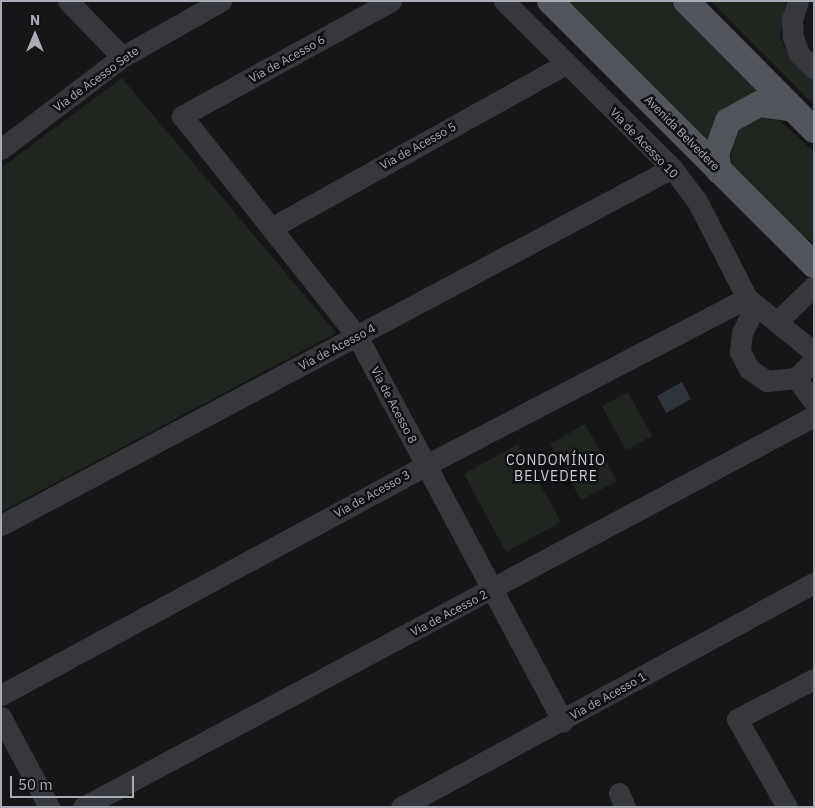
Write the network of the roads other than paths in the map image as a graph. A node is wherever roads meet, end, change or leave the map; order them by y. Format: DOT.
graph roads {
  1 [pos="68,1"];
  2 [pos="222,1"];
  3 [pos="392,1"];
  4 [pos="504,1"];
  5 [pos="550,1"];
  6 [pos="686,1"];
  7 [pos="795,10"];
  8 [pos="122,57"];
  9 [pos="566,64"];
  10 [pos="814,69"];
  11 [pos="793,110"];
  12 [pos="182,116"];
  13 [pos="814,130"];
  14 [pos="6,138"];
  15 [pos="672,168"];
  16 [pos="720,171"];
  17 [pos="271,228"];
  18 [pos="814,265"];
  19 [pos="814,286"];
  20 [pos="752,301"];
  21 [pos="779,320"];
  22 [pos="357,336"];
  23 [pos="814,352"];
  24 [pos="814,360"];
  25 [pos="796,378"];
  26 [pos="814,402"];
  27 [pos="814,416"];
  28 [pos="426,465"];
  29 [pos="1,525"];
  30 [pos="814,583"];
  31 [pos="493,590"];
  32 [pos="814,679"];
  33 [pos="1,695"];
  34 [pos="1,717"];
  35 [pos="563,721"];
  36 [pos="49,807"];
  37 [pos="83,807"];
  38 [pos="401,807"];
  39 [pos="787,807"];
  1 -- 8 [label="street"];
  2 -- 8 [label="street, Via de Acesso Sete"];
  3 -- 12 [label="street, Via de Acesso 6"];
  4 -- 9 [label="street, Via de Acesso 10"];
  5 -- 16 [label="main road, Avenida Belvedere"];
  6 -- 11 [label="main road"];
  7 -- 10 [label="street"];
  8 -- 14 [label="street, Via de Acesso Sete"];
  9 -- 15 [label="street, Via de Acesso 10"];
  9 -- 17 [label="street, Via de Acesso 5"];
  11 -- 13 [label="main road"];
  11 -- 16 [label="main road"];
  12 -- 17 [label="street, Via de Acesso 8"];
  15 -- 20 [label="street, Via de Acesso 10"];
  15 -- 22 [label="street, Via de Acesso 4"];
  16 -- 18 [label="main road, Avenida Belvedere"];
  17 -- 22 [label="street, Via de Acesso 8"];
  19 -- 21 [label="street"];
  20 -- 21 [label="street, Via de Acesso 10"];
  20 -- 25 [label="street"];
  20 -- 28 [label="street, Via de Acesso 3"];
  21 -- 23 [label="street, Via de Acesso 10"];
  22 -- 28 [label="street, Via de Acesso 8"];
  22 -- 29 [label="street, Via de Acesso 4"];
  24 -- 25 [label="street"];
  25 -- 26 [label="street"];
  27 -- 31 [label="street, Via de Acesso 2"];
  28 -- 31 [label="street, Via de Acesso 8"];
  28 -- 33 [label="street, Via de Acesso 3"];
  30 -- 35 [label="street, Via de Acesso 1"];
  31 -- 35 [label="street, Via de Acesso 8"];
  31 -- 37 [label="street, Via de Acesso 2"];
  32 -- 39 [label="street"];
  34 -- 36 [label="street"];
  35 -- 38 [label="street, Via de Acesso 1"];
}
